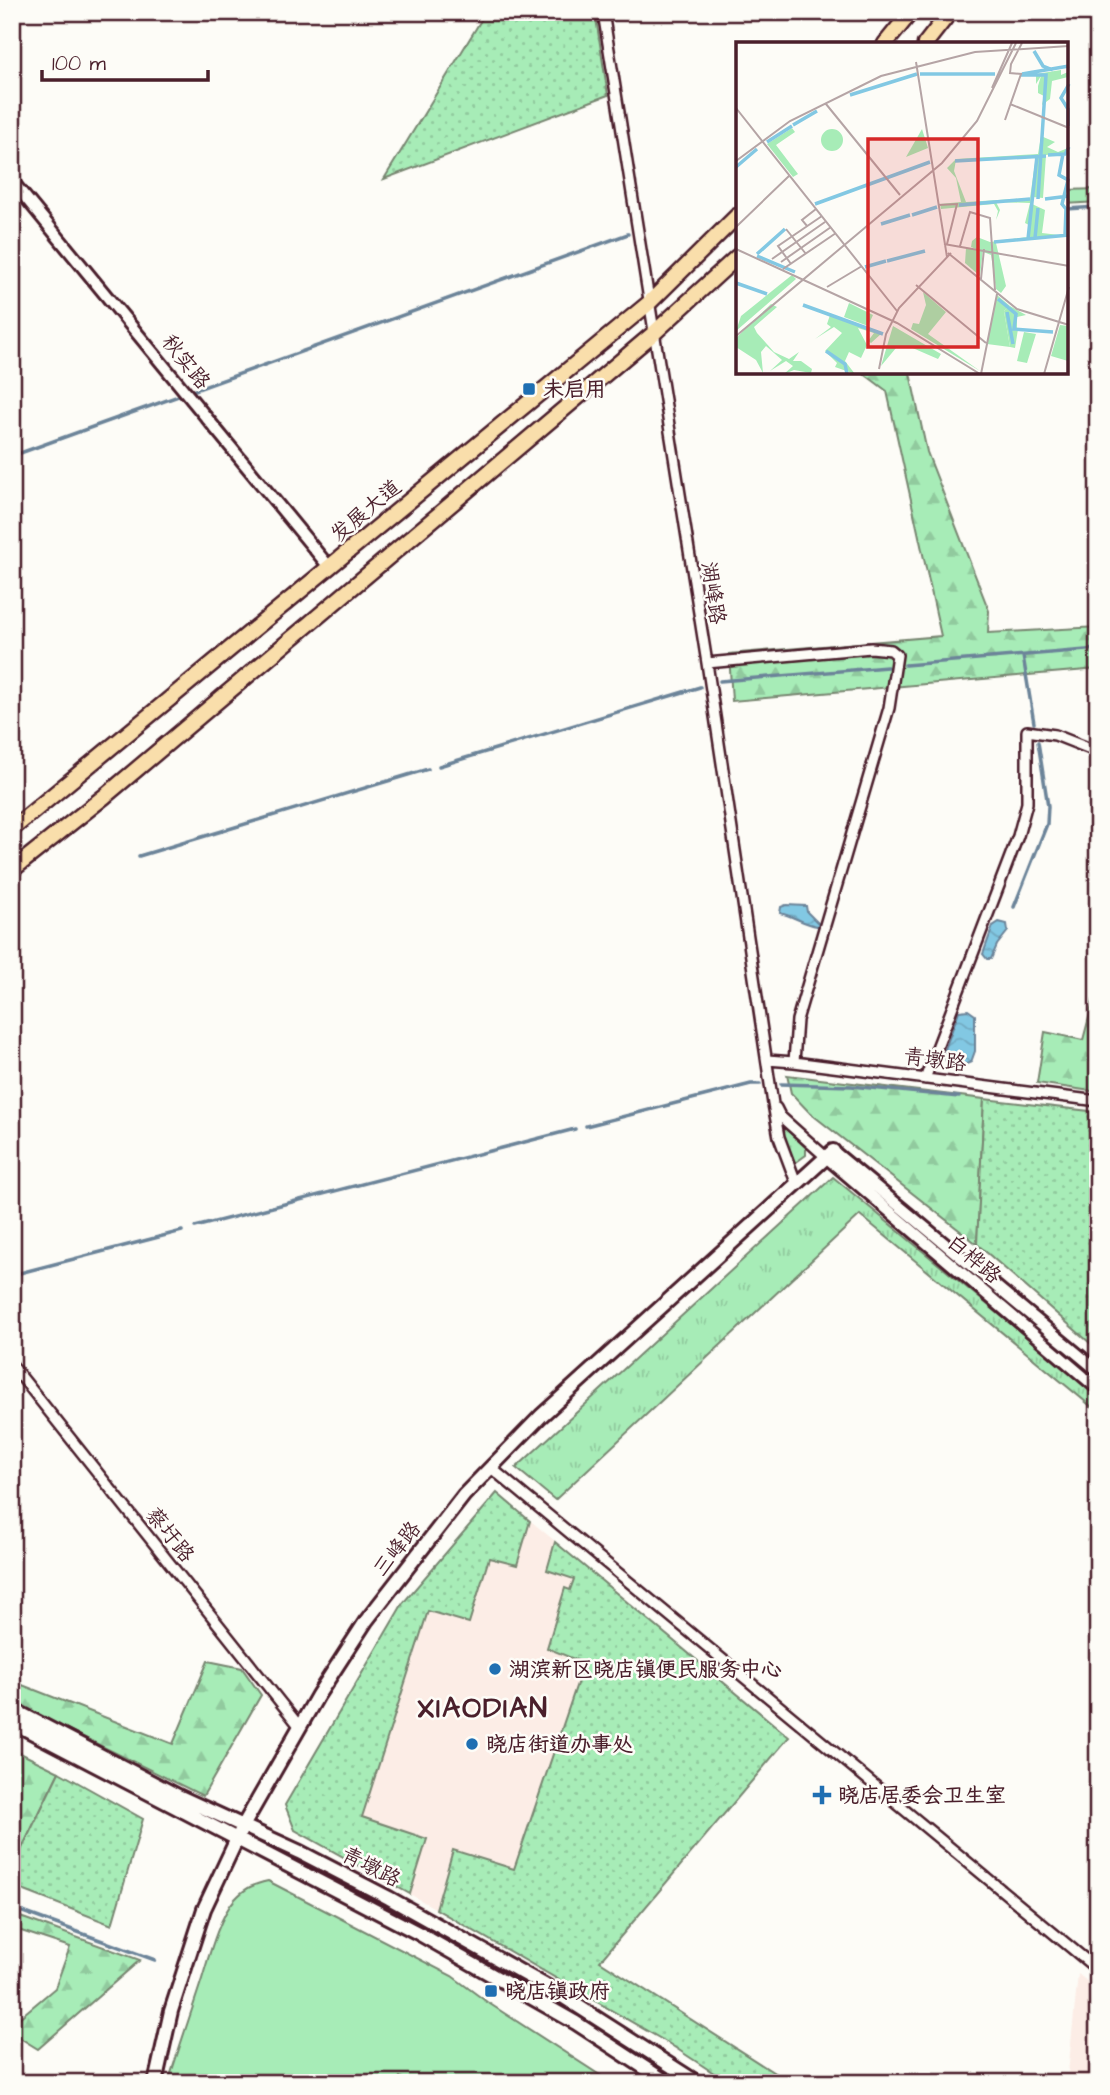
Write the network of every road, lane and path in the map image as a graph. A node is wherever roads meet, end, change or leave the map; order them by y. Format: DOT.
graph roads {
  1 [pos="603,12"];
  2 [pos="911,12"];
  3 [pos="950,12"];
  4 [pos="887,42"];
  5 [pos="927,42"];
  6 [pos="12,181"];
  7 [pos="736,217"];
  8 [pos="736,258"];
  9 [pos="649,303"];
  10 [pos="654,333"];
  11 [pos="330,568"];
  12 [pos="707,663"];
  13 [pos="1098,752"];
  14 [pos="12,829"];
  15 [pos="12,870"];
  16 [pos="767,1060"];
  17 [pos="794,1062"];
  18 [pos="925,1079"];
  19 [pos="1098,1101"];
  20 [pos="773,1104"];
  21 [pos="830,1155"];
  22 [pos="797,1185"];
  23 [pos="12,1365"];
  24 [pos="1098,1371"];
  25 [pos="1098,1389"];
  26 [pos="490,1467"];
  27 [pos="12,1709"];
  28 [pos="12,1722"];
  29 [pos="300,1727"];
  30 [pos="240,1832"];
  31 [pos="1098,1969"];
  32 [pos="155,2083"];
  33 [pos="668,2083"];
  34 [pos="698,2083"];
  1 -- 9 [label="street, 湖峰路"];
  2 -- 4 [label="main road"];
  3 -- 5 [label="main road"];
  6 -- 11 [label="street, 秋实路"];
  7 -- 9 [label="main road, 发展大道"];
  8 -- 10 [label="main road"];
  9 -- 10 [label="street, 湖峰路"];
  9 -- 11 [label="main road, 发展大道"];
  10 -- 12 [label="street, 湖峰路"];
  10 -- 15 [label="main road"];
  11 -- 14 [label="main road, 发展大道"];
  12 -- 16 [label="street, 湖峰路"];
  12 -- 17 [label="street"];
  13 -- 18 [label="street"];
  16 -- 17 [label="street, 青墩路"];
  16 -- 20 [label="street, 湖峰路"];
  17 -- 18 [label="street, 青墩路"];
  18 -- 19 [label="street, 青墩路"];
  20 -- 21 [label="street"];
  20 -- 22 [label="street, 湖峰路"];
  21 -- 22 [label="main road, 三峰路"];
  21 -- 24 [label="street, 白桦路"];
  21 -- 25 [label="street, 白桦路"];
  22 -- 26 [label="main road, 三峰路"];
  23 -- 29 [label="street, 蔡圩路"];
  26 -- 29 [label="main road, 三峰路"];
  26 -- 31 [label="street"];
  27 -- 30 [label="main road, 青墩路"];
  28 -- 30 [label="main road, 青墩路"];
  29 -- 30 [label="main road, 三峰路"];
  30 -- 32 [label="main road, 三峰路"];
  30 -- 33 [label="main road, 青墩路"];
  30 -- 34 [label="main road, 青墩路"];
}
